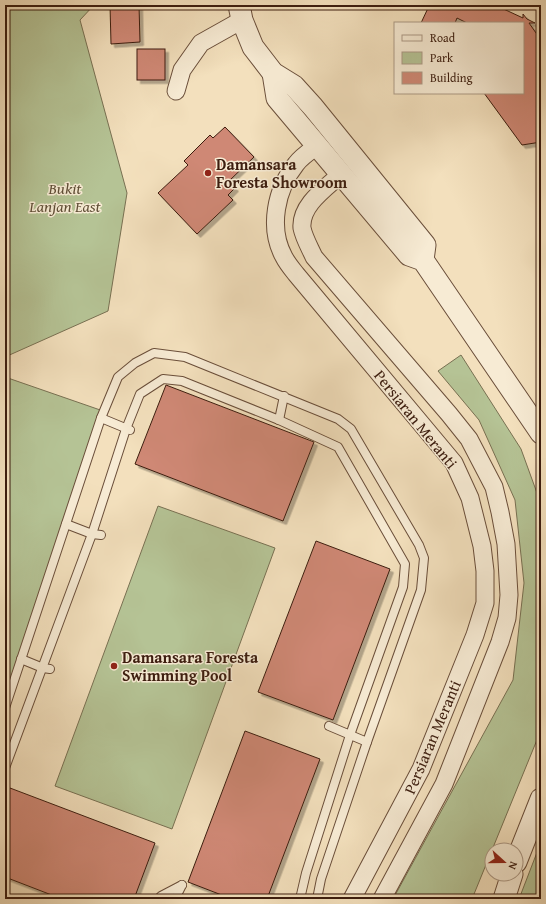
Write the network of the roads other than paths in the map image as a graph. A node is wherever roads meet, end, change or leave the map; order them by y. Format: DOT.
graph roads {
  1 [pos="240,12"];
  2 [pos="273,73"];
  3 [pos="176,91"];
  4 [pos="313,107"];
  5 [pos="325,150"];
  6 [pos="341,174"];
  7 [pos="381,190"];
  8 [pos="423,260"];
  9 [pos="284,396"];
  10 [pos="101,418"];
  11 [pos="279,420"];
  12 [pos="129,429"];
  13 [pos="541,433"];
  14 [pos="66,524"];
  15 [pos="96,535"];
  16 [pos="21,659"];
  17 [pos="46,668"];
  18 [pos="5,708"];
  19 [pos="329,726"];
  20 [pos="350,735"];
  21 [pos="367,742"];
  22 [pos="5,768"];
  23 [pos="541,799"];
  24 [pos="524,842"];
  25 [pos="509,882"];
  26 [pos="158,899"];
  27 [pos="175,899"];
  28 [pos="300,899"];
  29 [pos="317,899"];
  30 [pos="352,899"];
  31 [pos="382,899"];
  32 [pos="504,899"];
  1 -- 2 [label="street"];
  1 -- 3 [label="street"];
  2 -- 4 [label="street"];
  2 -- 5 [label="street"];
  4 -- 5 [label="street"];
  4 -- 7 [label="street"];
  5 -- 6 [label="street"];
  5 -- 7 [label="street"];
  5 -- 30 [label="street, Persiaran Meranti"];
  6 -- 8 [label="street"];
  6 -- 31 [label="street, Persiaran Meranti"];
  7 -- 8 [label="street"];
  8 -- 13 [label="street"];
  9 -- 10 [label="lane"];
  9 -- 11 [label="lane"];
  9 -- 21 [label="lane"];
  10 -- 12 [label="lane"];
  10 -- 14 [label="lane"];
  11 -- 12 [label="lane"];
  11 -- 20 [label="lane"];
  12 -- 15 [label="lane"];
  14 -- 15 [label="lane"];
  14 -- 16 [label="lane"];
  15 -- 17 [label="lane"];
  16 -- 17 [label="lane"];
  16 -- 18 [label="lane"];
  17 -- 22 [label="lane"];
  19 -- 20 [label="lane"];
  20 -- 21 [label="lane"];
  20 -- 28 [label="lane"];
  21 -- 29 [label="lane"];
  23 -- 24 [label="street"];
  25 -- 32 [label="street"];
  26 -- 27 [label="lane"];
}
